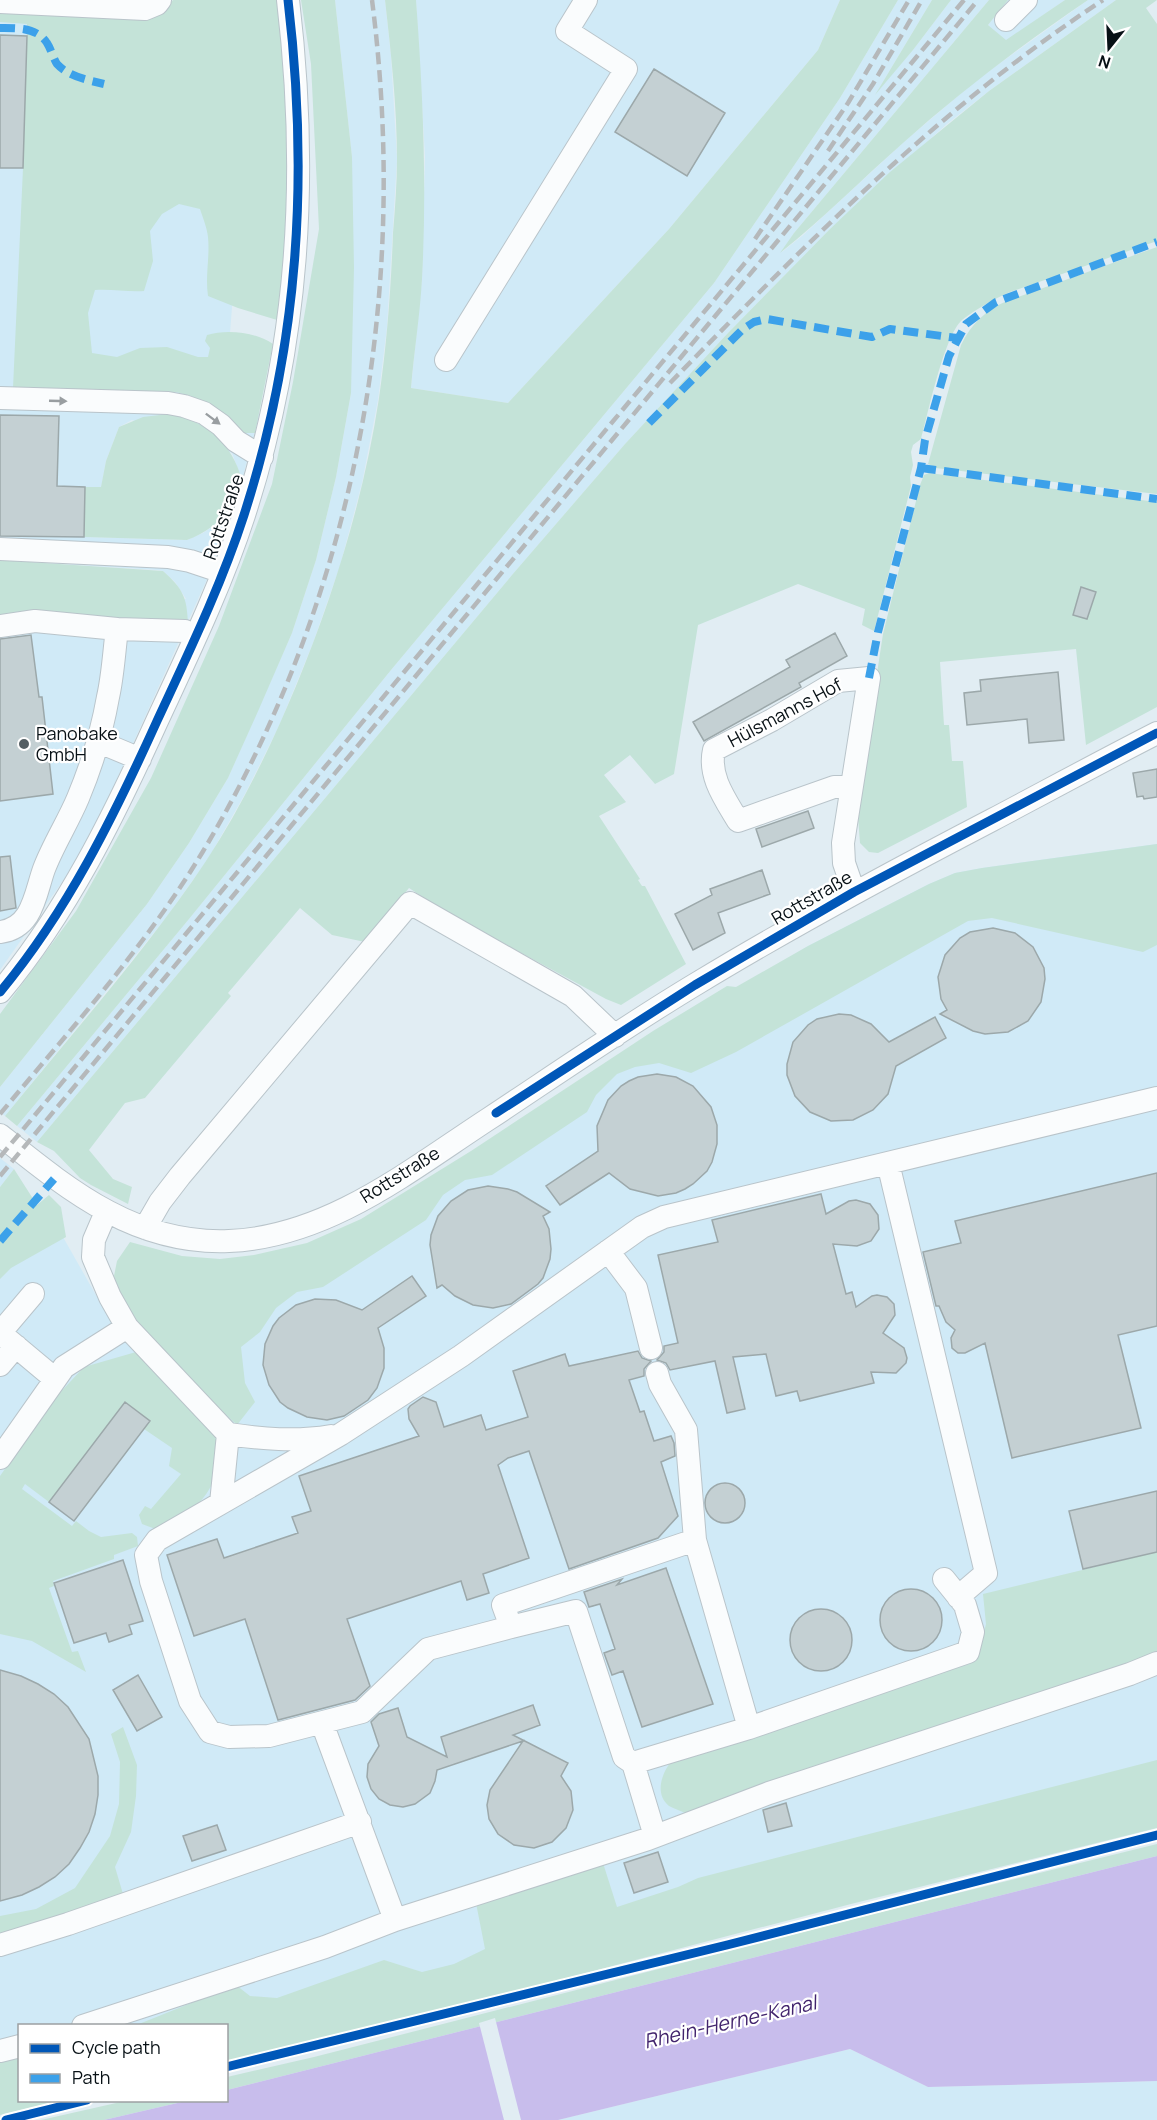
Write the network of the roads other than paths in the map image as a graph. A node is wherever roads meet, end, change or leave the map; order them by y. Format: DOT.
graph roads {
  1 [pos="160,0"];
  2 [pos="288,0"];
  3 [pos="586,0"];
  4 [pos="1026,0"];
  5 [pos="0,2"];
  6 [pos="80,2"];
  7 [pos="1006,20"];
  8 [pos="446,360"];
  9 [pos="0,398"];
  10 [pos="262,458"];
  11 [pos="0,549"];
  12 [pos="223,572"];
  13 [pos="0,626"];
  14 [pos="117,629"];
  15 [pos="196,636"];
  16 [pos="1157,733"];
  17 [pos="97,741"];
  18 [pos="140,759"];
  19 [pos="851,787"];
  20 [pos="854,892"];
  21 [pos="0,932"];
  22 [pos="0,992"];
  23 [pos="615,1036"];
  24 [pos="1157,1098"];
  25 [pos="0,1135"];
  26 [pos="888,1163"];
  27 [pos="106,1212"];
  28 [pos="146,1228"];
  29 [pos="608,1251"];
  30 [pos="33,1294"];
  31 [pos="127,1327"];
  32 [pos="5,1337"];
  33 [pos="651,1348"];
  34 [pos="0,1365"];
  35 [pos="657,1373"];
  36 [pos="55,1379"];
  37 [pos="228,1434"];
  38 [pos="341,1434"];
  39 [pos="0,1458"];
  40 [pos="221,1503"];
  41 [pos="695,1540"];
  42 [pos="944,1579"];
  43 [pos="958,1597"];
  44 [pos="511,1628"];
  45 [pos="1157,1663"];
  46 [pos="322,1723"];
  47 [pos="749,1728"];
  48 [pos="633,1763"];
  49 [pos="360,1822"];
  50 [pos="655,1836"];
  51 [pos="395,1920"];
  52 [pos="0,1945"];
  53 [pos="86,2024"];
  54 [pos="18,2046"];
  55 [pos="0,2051"];
  1 -- 6 [label="street"];
  2 -- 10 [label="street, Rottstraße"];
  3 -- 8 [label="street"];
  4 -- 7 [label="street"];
  5 -- 6 [label="street"];
  9 -- 10 [label="street, one-way"];
  10 -- 12 [label="street, Rottstraße"];
  11 -- 12 [label="street"];
  12 -- 15 [label="street, Rottstraße"];
  13 -- 14 [label="street"];
  14 -- 15 [label="street"];
  14 -- 17 [label="street"];
  15 -- 18 [label="street, Rottstraße"];
  16 -- 20 [label="street, Rottstraße"];
  17 -- 18 [label="street"];
  17 -- 21 [label="street"];
  18 -- 22 [label="street, Rottstraße"];
  19 -- 19 [label="street, Hülsmanns Hof"];
  19 -- 20 [label="street, Hülsmanns Hof"];
  20 -- 23 [label="street, Rottstraße"];
  23 -- 28 [label="street, Rottstraße"];
  23 -- 28 [label="street"];
  24 -- 26 [label="street"];
  25 -- 27 [label="street, Rottstraße"];
  26 -- 29 [label="street"];
  26 -- 43 [label="street"];
  27 -- 28 [label="street, Rottstraße"];
  27 -- 31 [label="street"];
  29 -- 33 [label="street"];
  29 -- 38 [label="street"];
  30 -- 32 [label="street"];
  31 -- 36 [label="street"];
  31 -- 37 [label="street"];
  32 -- 34 [label="street"];
  32 -- 36 [label="street"];
  35 -- 41 [label="street"];
  36 -- 39 [label="street"];
  37 -- 38 [label="street"];
  37 -- 40 [label="street"];
  38 -- 40 [label="street"];
  40 -- 46 [label="street"];
  41 -- 44 [label="street"];
  41 -- 47 [label="street"];
  42 -- 43 [label="street"];
  43 -- 47 [label="street"];
  44 -- 46 [label="street"];
  44 -- 48 [label="street"];
  45 -- 50 [label="street"];
  46 -- 49 [label="street"];
  47 -- 48 [label="street"];
  48 -- 50 [label="street"];
  49 -- 51 [label="street"];
  49 -- 52 [label="street"];
  50 -- 51 [label="street"];
  51 -- 53 [label="street"];
  54 -- 55 [label="street"];
}
